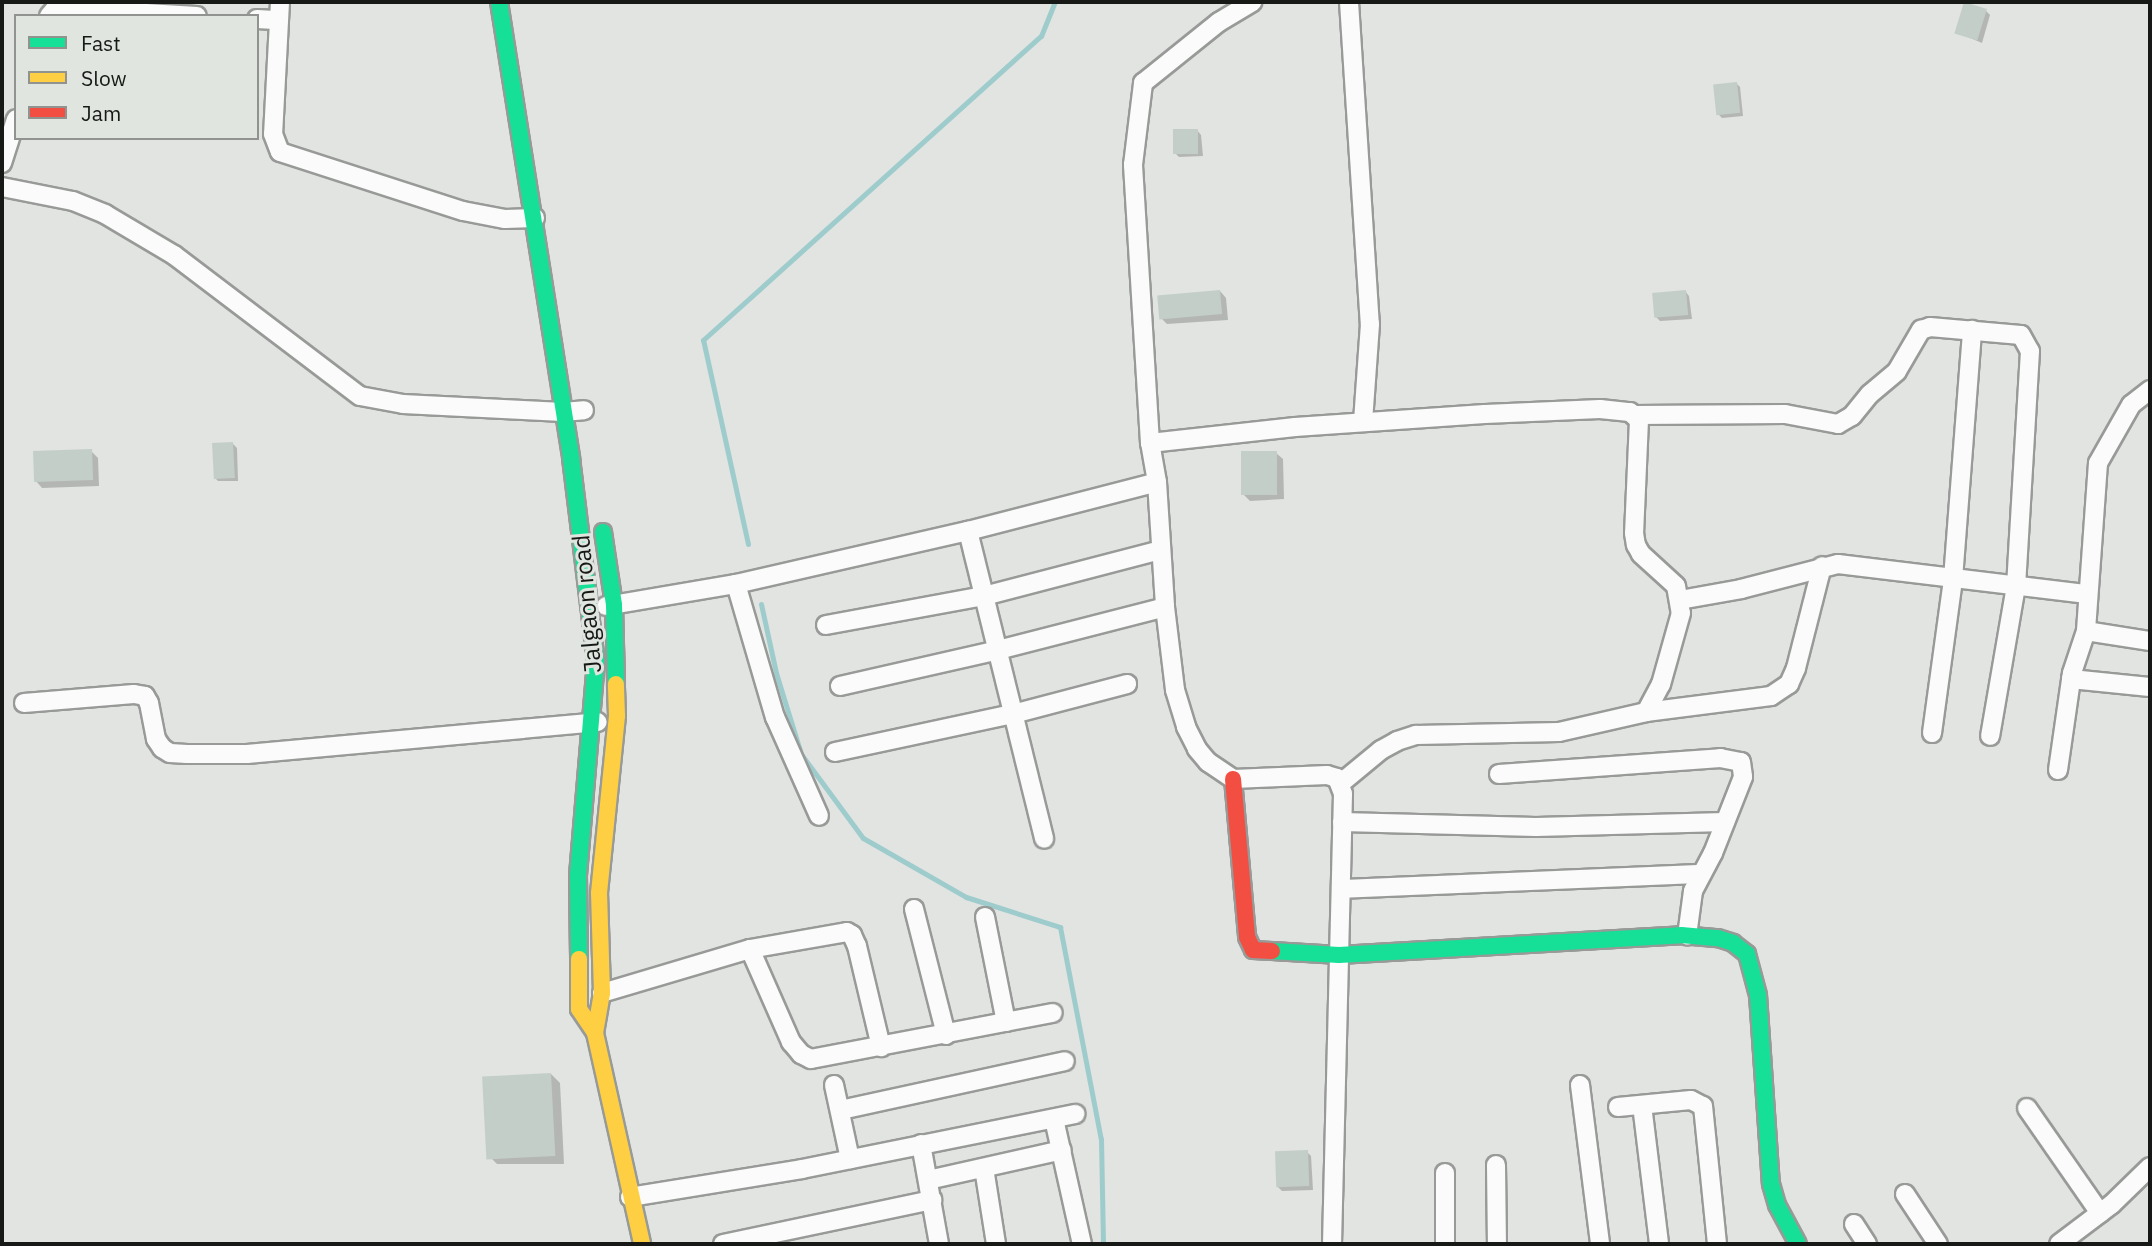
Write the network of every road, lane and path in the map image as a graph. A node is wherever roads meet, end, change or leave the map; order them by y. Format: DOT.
graph roads {
  1 [pos="280,2"];
  2 [pos="499,2"];
  3 [pos="1252,2"];
  4 [pos="1349,2"];
  5 [pos="51,14"];
  6 [pos="162,14"];
  7 [pos="259,19"];
  8 [pos="279,20"];
  9 [pos="14,125"];
  10 [pos="2,163"];
  11 [pos="2,187"];
  12 [pos="535,218"];
  13 [pos="1972,330"];
  14 [pos="2150,390"];
  15 [pos="582,403"];
  16 [pos="563,412"];
  17 [pos="1636,415"];
  18 [pos="1363,422"];
  19 [pos="587,431"];
  20 [pos="1150,443"];
  21 [pos="1157,482"];
  22 [pos="600,515"];
  23 [pos="968,531"];
  24 [pos="1161,550"];
  25 [pos="1822,566"];
  26 [pos="1953,579"];
  27 [pos="736,584"];
  28 [pos="2016,586"];
  29 [pos="2087,594"];
  30 [pos="984,596"];
  31 [pos="1680,600"];
  32 [pos="614,605"];
  33 [pos="1165,607"];
  34 [pos="592,608"];
  35 [pos="826,625"];
  36 [pos="2086,631"];
  37 [pos="2150,641"];
  38 [pos="998,650"];
  39 [pos="2071,678"];
  40 [pos="1127,684"];
  41 [pos="840,686"];
  42 [pos="2150,687"];
  43 [pos="24,703"];
  44 [pos="1646,712"];
  45 [pos="1013,714"];
  46 [pos="592,722"];
  47 [pos="616,723"];
  48 [pos="1932,733"];
  49 [pos="1990,736"];
  50 [pos="835,752"];
  51 [pos="2057,770"];
  52 [pos="1499,774"];
  53 [pos="1233,779"];
  54 [pos="1341,783"];
  55 [pos="819,816"];
  56 [pos="1342,822"];
  57 [pos="1725,822"];
  58 [pos="1044,839"];
  59 [pos="1702,874"];
  60 [pos="1340,889"];
  61 [pos="914,909"];
  62 [pos="985,917"];
  63 [pos="1687,936"];
  64 [pos="750,948"];
  65 [pos="1339,955"];
  66 [pos="602,993"];
  67 [pos="1053,1013"];
  68 [pos="1006,1022"];
  69 [pos="595,1033"];
  70 [pos="946,1035"];
  71 [pos="881,1047"];
  72 [pos="1065,1061"];
  73 [pos="834,1085"];
  74 [pos="1580,1085"];
  75 [pos="1642,1105"];
  76 [pos="1618,1107"];
  77 [pos="2027,1108"];
  78 [pos="841,1110"];
  79 [pos="1076,1114"];
  80 [pos="1054,1119"];
  81 [pos="921,1144"];
  82 [pos="1062,1150"];
  83 [pos="850,1159"];
  84 [pos="1496,1165"];
  85 [pos="2150,1167"];
  86 [pos="984,1168"];
  87 [pos="1445,1173"];
  88 [pos="928,1180"];
  89 [pos="1905,1194"];
  90 [pos="630,1197"];
  91 [pos="932,1200"];
  92 [pos="2099,1213"];
  93 [pos="1854,1224"];
  94 [pos="642,1244"];
  95 [pos="723,1244"];
  96 [pos="939,1244"];
  97 [pos="996,1244"];
  98 [pos="1082,1244"];
  99 [pos="1332,1244"];
  100 [pos="1445,1244"];
  101 [pos="1497,1244"];
  102 [pos="1600,1244"];
  103 [pos="1659,1244"];
  104 [pos="1717,1244"];
  105 [pos="1798,1244"];
  106 [pos="1867,1244"];
  107 [pos="1938,1244"];
  108 [pos="2059,1244"];
  1 -- 8 [label="street"];
  2 -- 12 [label="main road, Jalgaon road"];
  3 -- 20 [label="street"];
  4 -- 18 [label="street"];
  5 -- 6 [label="street"];
  7 -- 8 [label="street"];
  8 -- 12 [label="street"];
  9 -- 10 [label="street"];
  11 -- 16 [label="street"];
  12 -- 16 [label="main road, Jalgaon road"];
  13 -- 17 [label="street"];
  13 -- 26 [label="street"];
  13 -- 28 [label="street"];
  14 -- 29 [label="street"];
  15 -- 16 [label="street"];
  15 -- 19 [label="main road"];
  16 -- 34 [label="main road, Jalgaon road"];
  17 -- 18 [label="street"];
  17 -- 31 [label="street"];
  18 -- 20 [label="street"];
  20 -- 21 [label="street"];
  21 -- 23 [label="street"];
  21 -- 24 [label="street"];
  22 -- 32 [label="main road"];
  23 -- 27 [label="street"];
  23 -- 30 [label="street"];
  24 -- 30 [label="street"];
  24 -- 33 [label="street"];
  25 -- 26 [label="street"];
  25 -- 31 [label="street"];
  25 -- 44 [label="street"];
  26 -- 28 [label="street"];
  26 -- 48 [label="street"];
  27 -- 32 [label="street"];
  27 -- 55 [label="street"];
  28 -- 29 [label="street"];
  28 -- 49 [label="street"];
  29 -- 36 [label="street"];
  30 -- 35 [label="street"];
  30 -- 38 [label="street"];
  31 -- 44 [label="street"];
  32 -- 34 [label="street"];
  32 -- 47 [label="main road"];
  33 -- 38 [label="street"];
  33 -- 53 [label="street"];
  34 -- 46 [label="main road, Jalgaon road"];
  36 -- 37 [label="street"];
  36 -- 39 [label="street"];
  38 -- 41 [label="street"];
  38 -- 45 [label="street"];
  39 -- 42 [label="street"];
  39 -- 51 [label="street"];
  40 -- 45 [label="street"];
  43 -- 46 [label="street"];
  44 -- 54 [label="street"];
  45 -- 50 [label="street"];
  45 -- 58 [label="street"];
  46 -- 47 [label="street"];
  46 -- 69 [label="main road, Jalgaon road"];
  47 -- 66 [label="main road"];
  52 -- 57 [label="street"];
  53 -- 54 [label="street"];
  53 -- 65 [label="main road"];
  54 -- 56 [label="street"];
  56 -- 57 [label="street"];
  56 -- 60 [label="street"];
  57 -- 59 [label="street"];
  59 -- 60 [label="street"];
  59 -- 63 [label="street"];
  60 -- 65 [label="street"];
  61 -- 70 [label="street"];
  62 -- 68 [label="street"];
  63 -- 65 [label="main road"];
  63 -- 105 [label="main road"];
  64 -- 66 [label="street"];
  64 -- 71 [label="street"];
  64 -- 71 [label="street"];
  65 -- 99 [label="street"];
  66 -- 69 [label="main road"];
  67 -- 68 [label="street"];
  68 -- 70 [label="street"];
  69 -- 90 [label="main road, Jalgaon road"];
  70 -- 71 [label="street"];
  72 -- 78 [label="street"];
  73 -- 78 [label="street"];
  74 -- 102 [label="street"];
  75 -- 76 [label="street"];
  75 -- 103 [label="street"];
  75 -- 104 [label="street"];
  77 -- 92 [label="street"];
  78 -- 83 [label="street"];
  79 -- 80 [label="street"];
  80 -- 81 [label="street"];
  80 -- 82 [label="street"];
  81 -- 83 [label="street"];
  81 -- 88 [label="street"];
  82 -- 86 [label="street"];
  82 -- 98 [label="street"];
  83 -- 90 [label="street"];
  84 -- 101 [label="street"];
  85 -- 92 [label="street"];
  86 -- 88 [label="street"];
  86 -- 97 [label="street"];
  87 -- 100 [label="street"];
  88 -- 91 [label="street"];
  89 -- 107 [label="street"];
  90 -- 94 [label="main road, Jalgaon road"];
  91 -- 95 [label="street"];
  91 -- 96 [label="street"];
  92 -- 108 [label="street"];
  93 -- 106 [label="street"];
}
